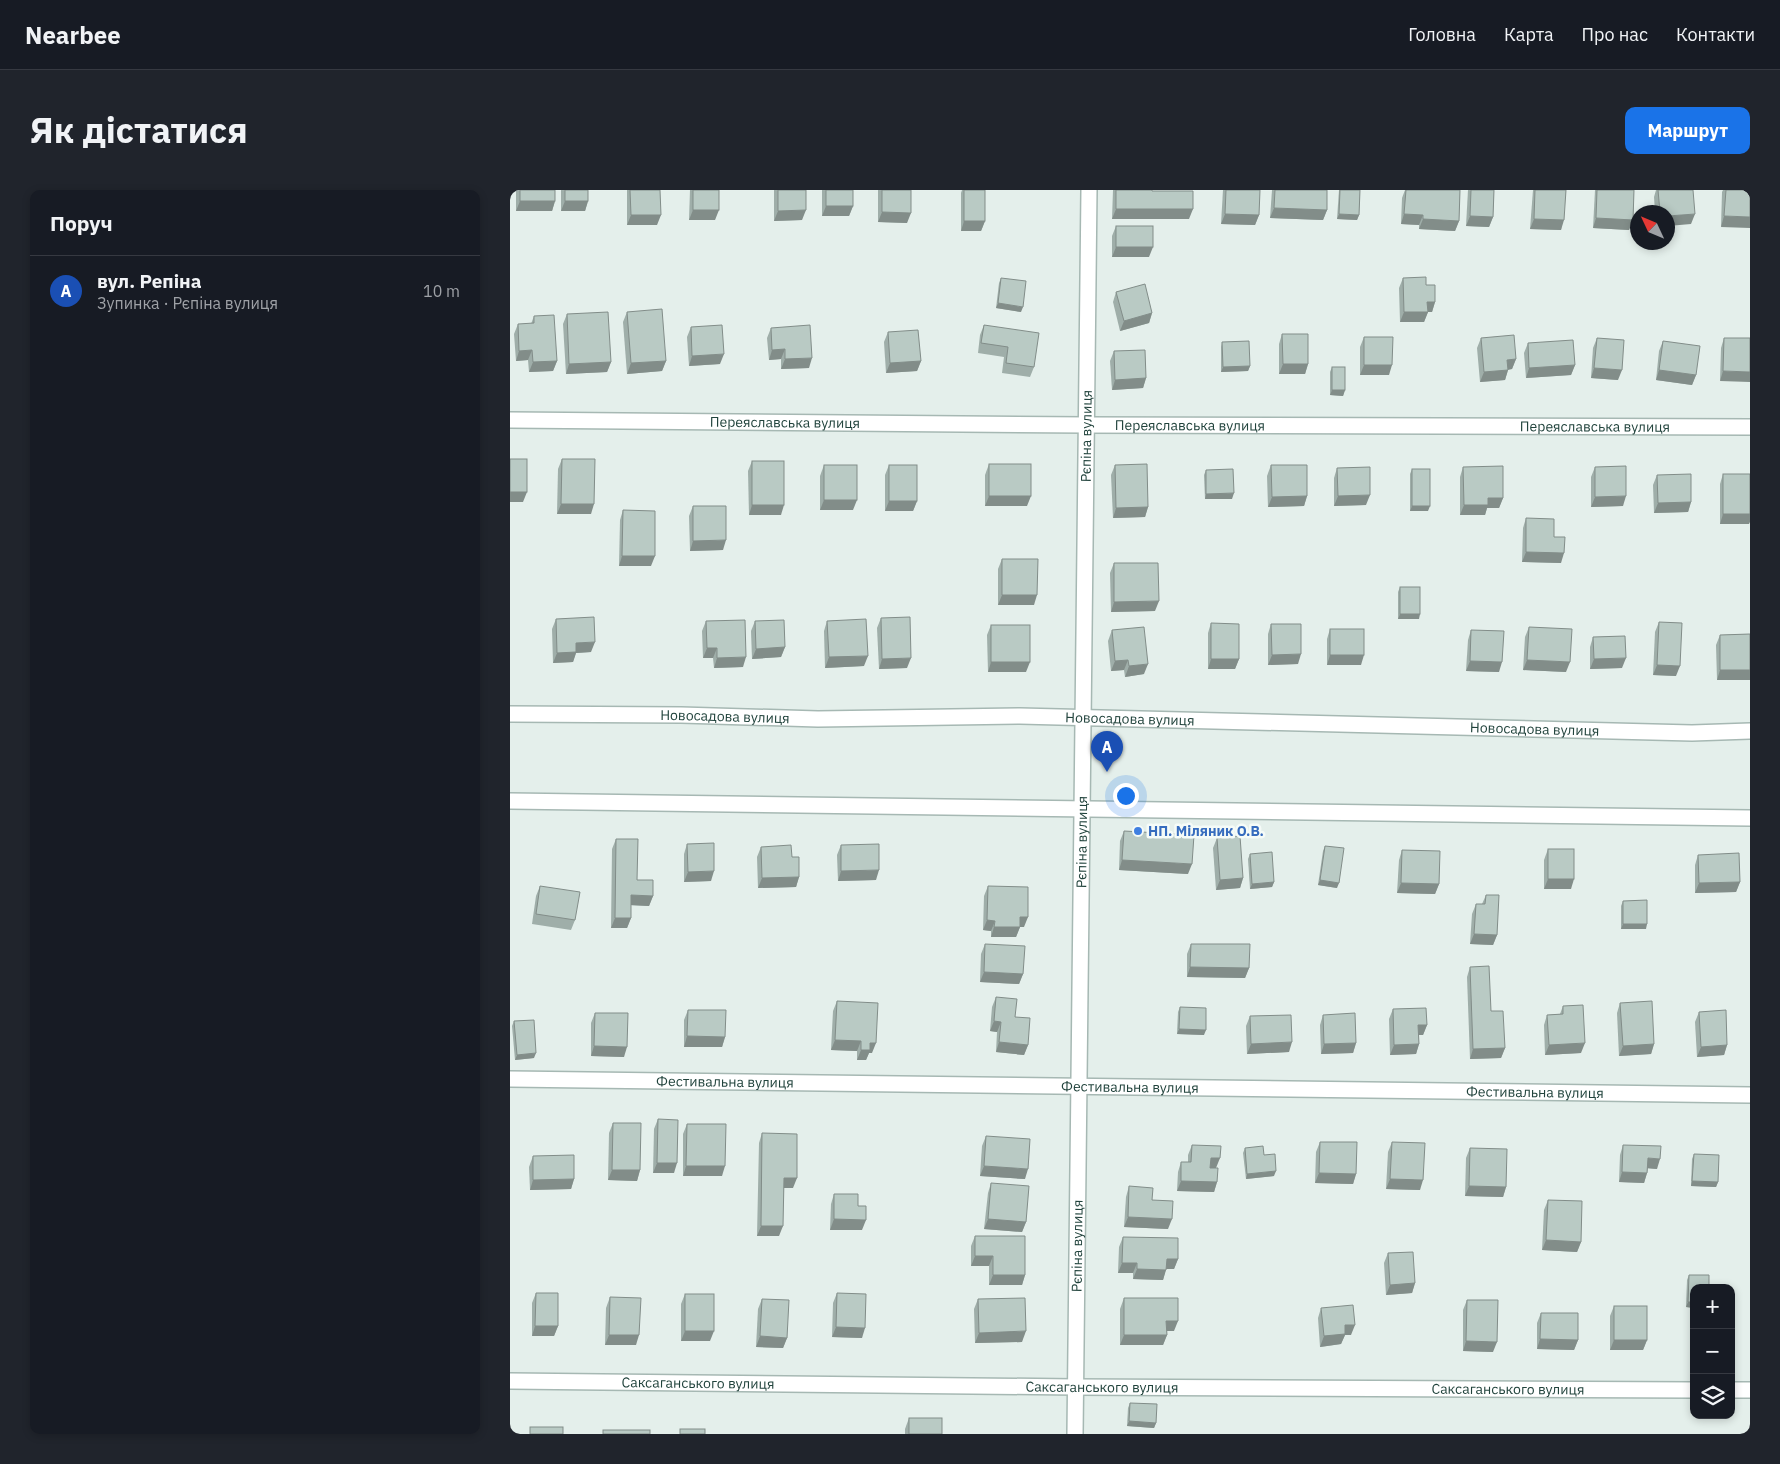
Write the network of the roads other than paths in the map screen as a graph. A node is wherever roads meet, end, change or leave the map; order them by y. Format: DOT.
graph roads {
  1 [pos="1089,190"];
  2 [pos="510,420"];
  3 [pos="1086,425"];
  4 [pos="1750,427"];
  5 [pos="510,714"];
  6 [pos="1083,717"];
  7 [pos="1750,731"];
  8 [pos="510,801"];
  9 [pos="1082,809"];
  10 [pos="1750,818"];
  11 [pos="510,1079"];
  12 [pos="1079,1086"];
  13 [pos="1750,1095"];
  14 [pos="510,1381"];
  15 [pos="1075,1387"];
  16 [pos="1690,1390"];
  17 [pos="1735,1390"];
  18 [pos="1750,1390"];
  19 [pos="1075,1434"];
  1 -- 3 [label="street, Рєпіна вулиця"];
  2 -- 3 [label="street, Переяславська вулиця"];
  3 -- 4 [label="street, Переяславська вулиця"];
  3 -- 6 [label="street, Рєпіна вулиця"];
  5 -- 6 [label="street, Новосадова вулиця"];
  6 -- 7 [label="street, Новосадова вулиця"];
  6 -- 9 [label="street, Рєпіна вулиця"];
  8 -- 9 [label="street"];
  9 -- 10 [label="street"];
  9 -- 12 [label="street, Рєпіна вулиця"];
  11 -- 12 [label="street, Фестивальна вулиця"];
  12 -- 13 [label="street, Фестивальна вулиця"];
  12 -- 15 [label="street, Рєпіна вулиця"];
  14 -- 15 [label="street, Саксаганського вулиця"];
  15 -- 16 [label="street, Саксаганського вулиця"];
  15 -- 19 [label="street, Рєпіна вулиця"];
  17 -- 18 [label="street"];
}
